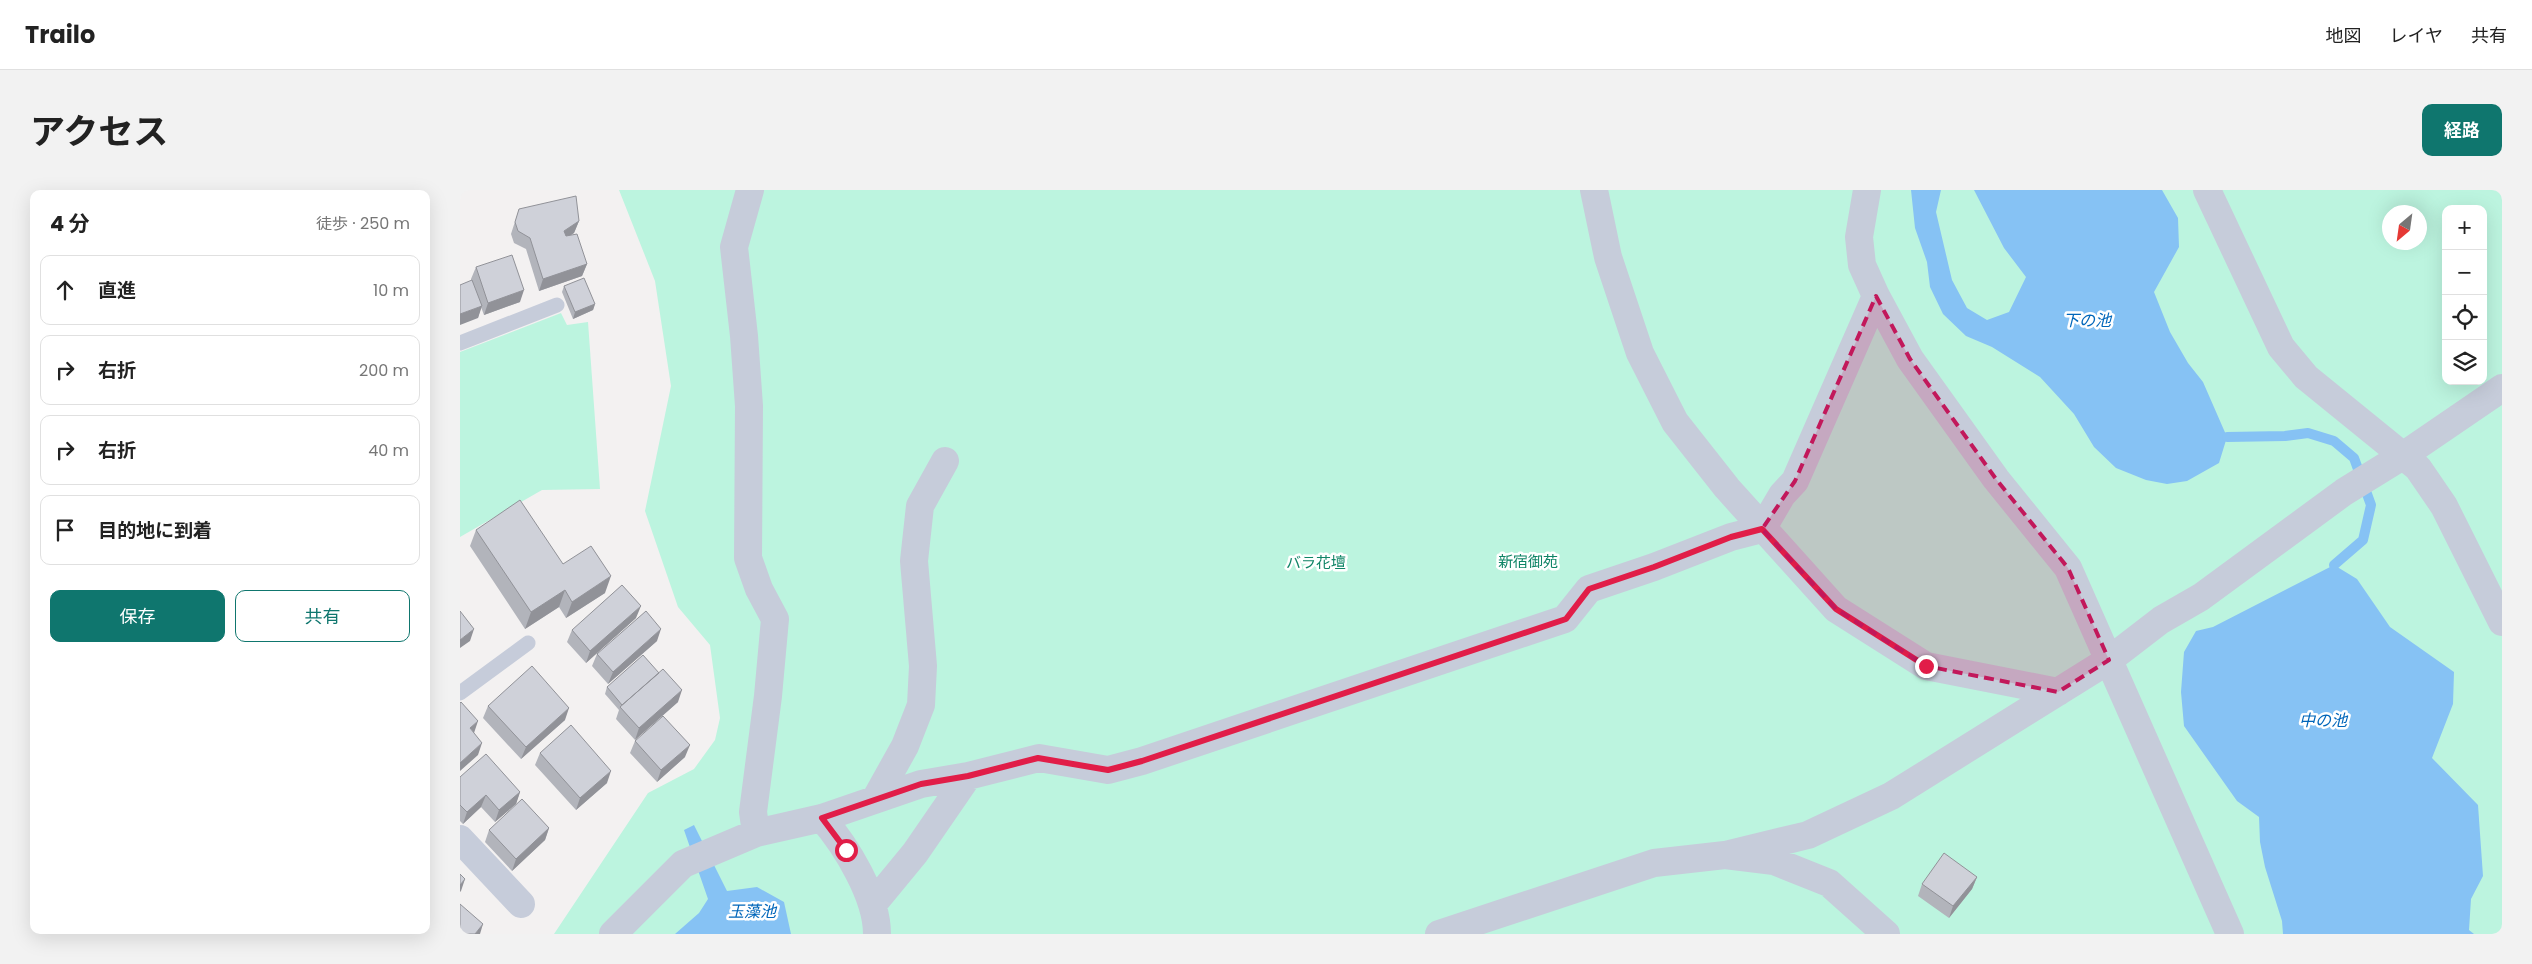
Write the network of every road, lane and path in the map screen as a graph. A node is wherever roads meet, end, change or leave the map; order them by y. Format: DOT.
graph roads {
  1 [pos="750,190"];
  2 [pos="1594,190"];
  3 [pos="1867,190"];
  4 [pos="2207,190"];
  5 [pos="1876,296"];
  6 [pos="557,305"];
  7 [pos="460,343"];
  8 [pos="2502,388"];
  9 [pos="2404,455"];
  10 [pos="945,461"];
  11 [pos="1762,529"];
  12 [pos="2502,622"];
  13 [pos="528,643"];
  14 [pos="2109,660"];
  15 [pos="2058,692"];
  16 [pos="460,693"];
  17 [pos="968,776"];
  18 [pos="876,798"];
  19 [pos="822,818"];
  20 [pos="756,833"];
  21 [pos="460,839"];
  22 [pos="1725,855"];
  23 [pos="521,904"];
  24 [pos="873,904"];
  25 [pos="613,934"];
  26 [pos="877,934"];
  27 [pos="1439,934"];
  28 [pos="1886,934"];
  29 [pos="2230,934"];
  1 -- 20 [label="street"];
  2 -- 11 [label="street"];
  3 -- 5 [label="street"];
  4 -- 9 [label="street"];
  5 -- 11 [label="street"];
  5 -- 14 [label="street"];
  6 -- 7 [label="lane"];
  8 -- 9 [label="street"];
  9 -- 12 [label="street"];
  9 -- 14 [label="street"];
  10 -- 18 [label="street"];
  11 -- 15 [label="street"];
  11 -- 17 [label="street"];
  13 -- 16 [label="lane"];
  14 -- 15 [label="street"];
  14 -- 29 [label="street"];
  15 -- 22 [label="street"];
  17 -- 18 [label="street"];
  17 -- 24 [label="street"];
  18 -- 19 [label="street"];
  19 -- 20 [label="street"];
  19 -- 24 [label="street"];
  20 -- 25 [label="street"];
  21 -- 23 [label="street"];
  22 -- 27 [label="street"];
  22 -- 28 [label="street"];
  24 -- 26 [label="street"];
}
